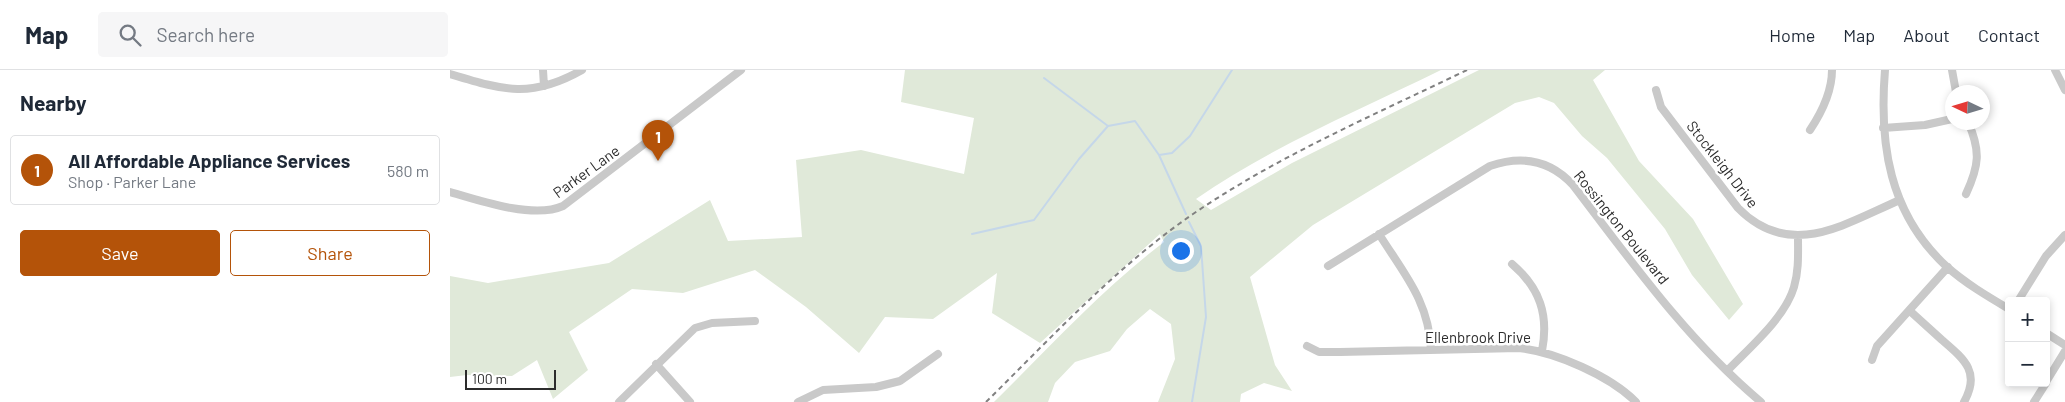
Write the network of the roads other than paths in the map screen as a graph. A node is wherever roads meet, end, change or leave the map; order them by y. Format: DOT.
graph roads {
  1 [pos="543,70"];
  2 [pos="582,70"];
  3 [pos="741,70"];
  4 [pos="1832,70"];
  5 [pos="1885,70"];
  6 [pos="1952,70"];
  7 [pos="2054,70"];
  8 [pos="450,74"];
  9 [pos="1955,85"];
  10 [pos="544,86"];
  11 [pos="1656,90"];
  12 [pos="2065,90"];
  13 [pos="1945,121"];
  14 [pos="1883,128"];
  15 [pos="1810,130"];
  16 [pos="1971,130"];
  17 [pos="450,192"];
  18 [pos="1966,194"];
  19 [pos="1900,200"];
  20 [pos="1379,234"];
  21 [pos="2065,235"];
  22 [pos="1798,236"];
  23 [pos="1512,264"];
  24 [pos="1328,266"];
  25 [pos="1948,267"];
  26 [pos="2020,297"];
  27 [pos="2005,307"];
  28 [pos="1910,311"];
  29 [pos="755,322"];
  30 [pos="2050,336"];
  31 [pos="2065,345"];
  32 [pos="1306,346"];
  33 [pos="1431,350"];
  34 [pos="1542,351"];
  35 [pos="2065,351"];
  36 [pos="938,354"];
  37 [pos="1872,360"];
  38 [pos="656,364"];
  39 [pos="1727,371"];
  40 [pos="2050,376"];
  41 [pos="2043,387"];
  42 [pos="619,402"];
  43 [pos="690,402"];
  44 [pos="798,402"];
  45 [pos="1636,402"];
  46 [pos="1761,402"];
  47 [pos="1964,402"];
  48 [pos="2034,402"];
  1 -- 10 [label="street"];
  2 -- 10 [label="street"];
  3 -- 17 [label="street, Parker Lane"];
  4 -- 15 [label="street"];
  5 -- 14 [label="street"];
  6 -- 9 [label="street"];
  7 -- 12 [label="street"];
  8 -- 10 [label="street"];
  11 -- 22 [label="street, Stockleigh Drive"];
  13 -- 14 [label="street"];
  14 -- 19 [label="street"];
  16 -- 18 [label="street"];
  19 -- 22 [label="street, Stockleigh Drive"];
  19 -- 25 [label="street"];
  20 -- 24 [label="street, Rossington Boulevard"];
  20 -- 33 [label="street"];
  20 -- 39 [label="street, Rossington Boulevard"];
  21 -- 26 [label="street"];
  22 -- 39 [label="street"];
  23 -- 34 [label="street"];
  25 -- 27 [label="street"];
  25 -- 28 [label="street"];
  28 -- 37 [label="street"];
  28 -- 47 [label="street"];
  29 -- 38 [label="street"];
  30 -- 31 [label="street"];
  32 -- 33 [label="street, Ellenbrook Drive"];
  33 -- 34 [label="street, Ellenbrook Drive"];
  34 -- 45 [label="street, Ellenbrook Drive"];
  35 -- 40 [label="street"];
  36 -- 44 [label="street"];
  38 -- 42 [label="street"];
  38 -- 43 [label="street"];
  39 -- 46 [label="street, Rossington Boulevard"];
  41 -- 48 [label="street"];
}
